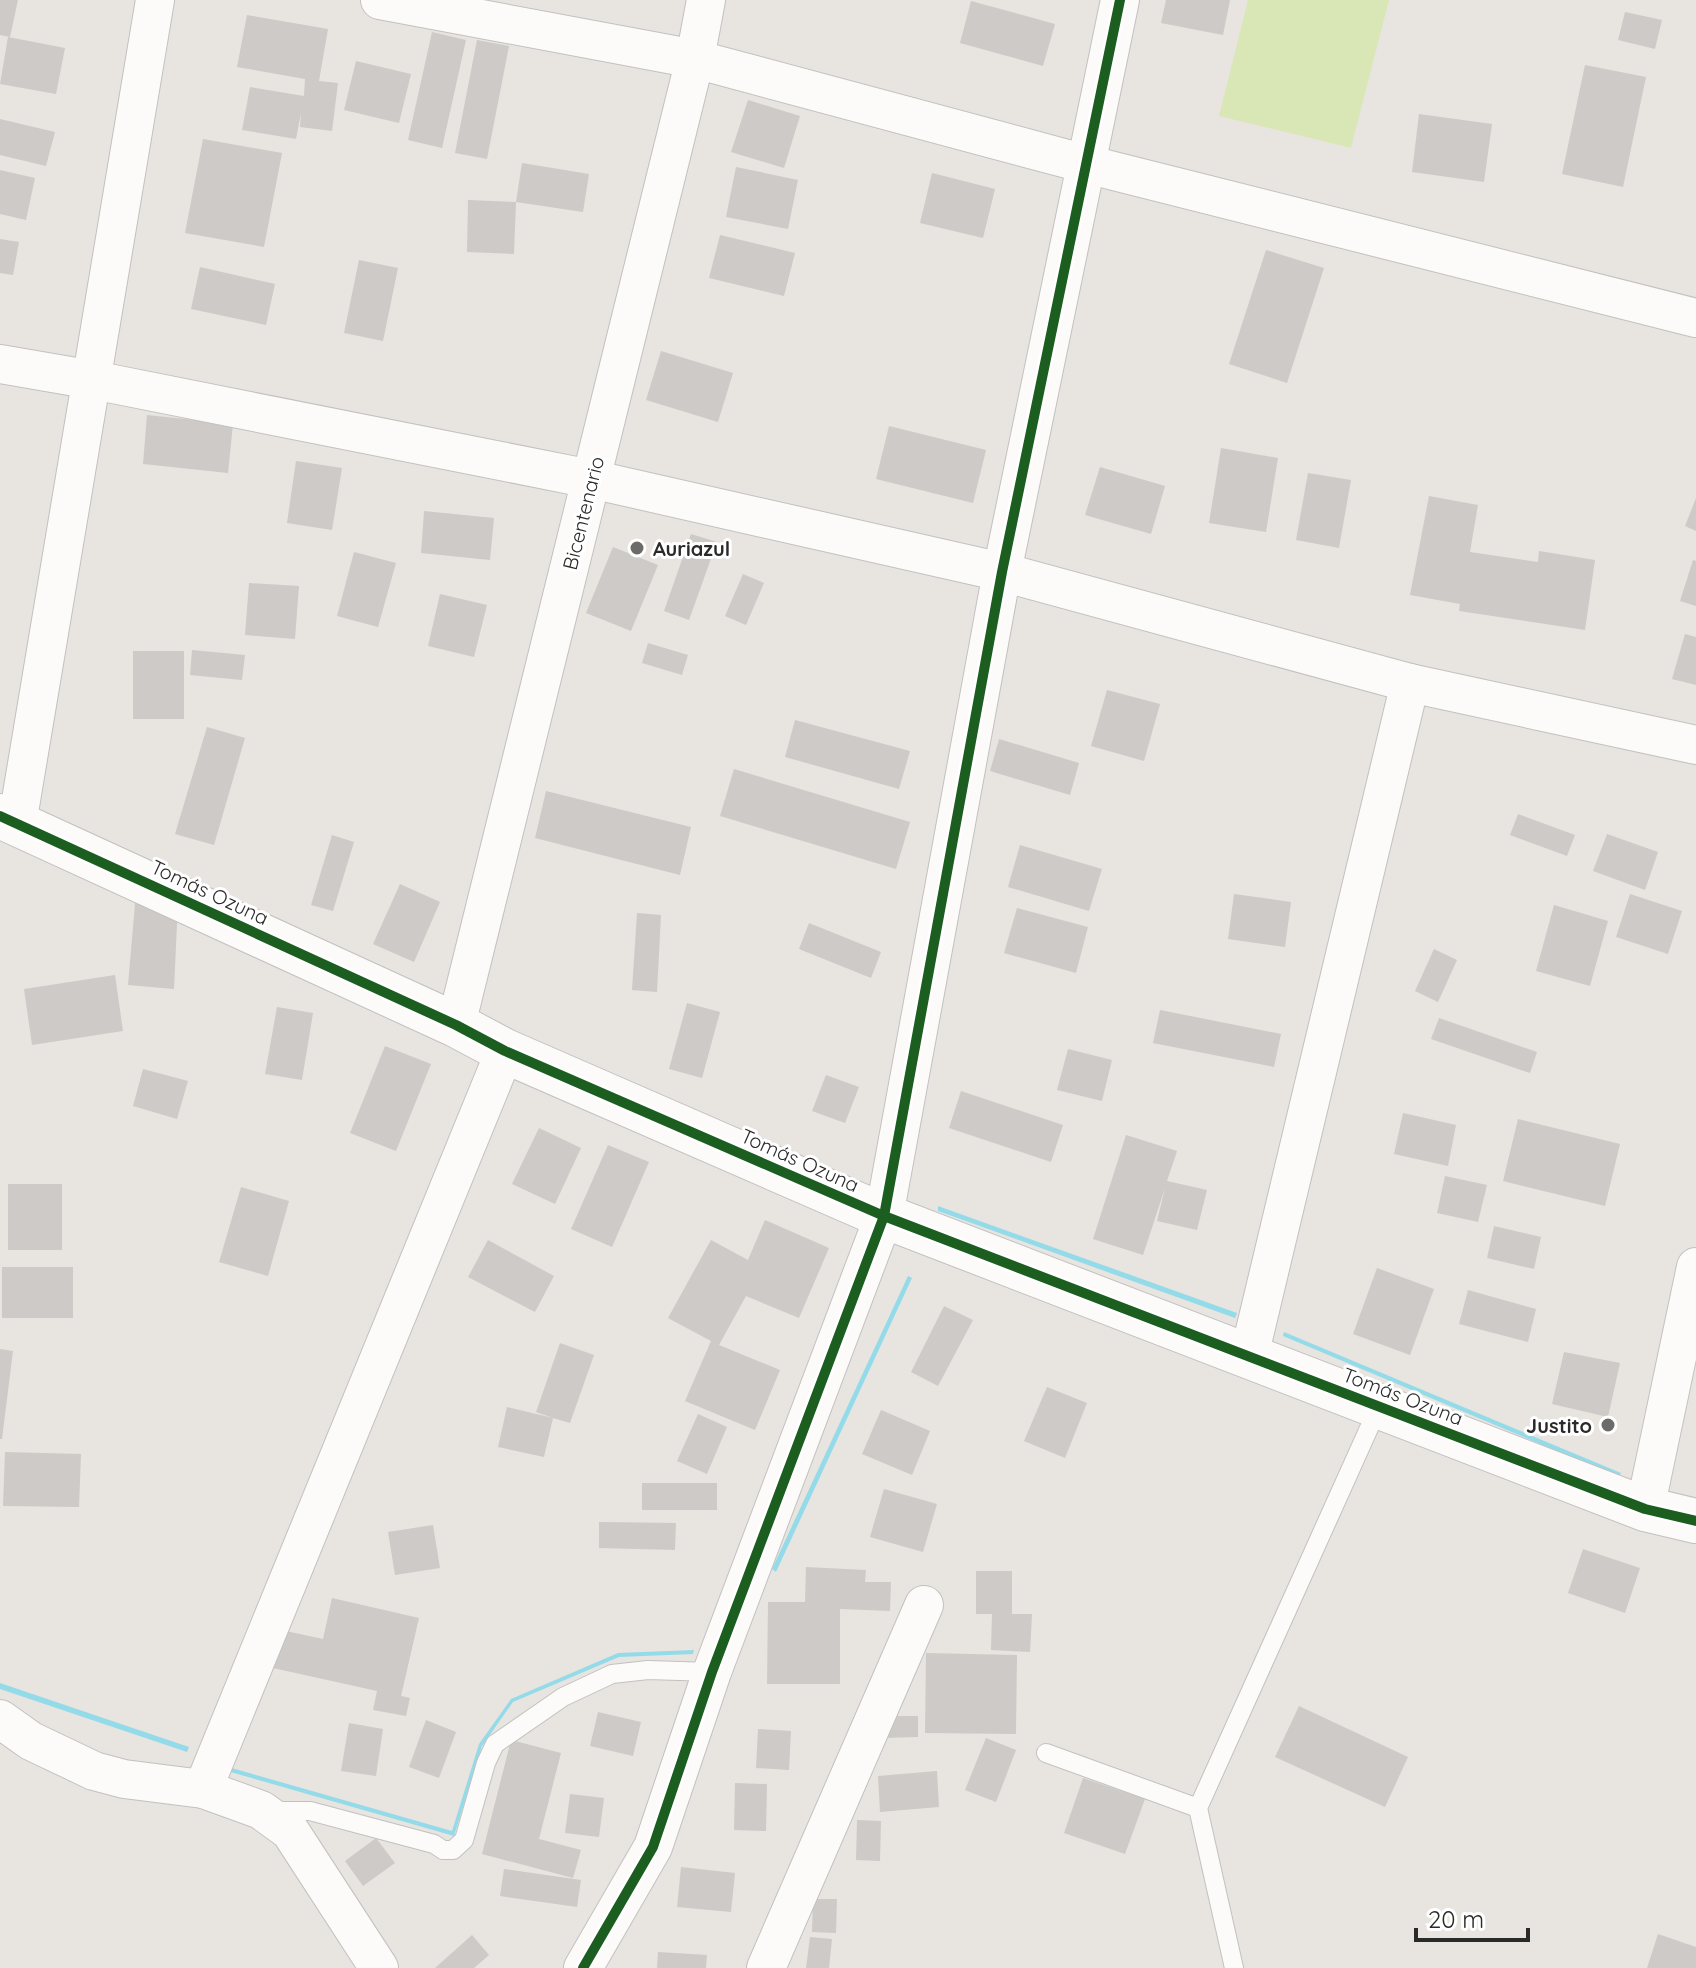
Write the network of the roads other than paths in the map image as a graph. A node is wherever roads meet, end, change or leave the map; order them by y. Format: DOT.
graph roads {
  1 [pos="155,0"];
  2 [pos="380,0"];
  3 [pos="706,0"];
  4 [pos="1120,0"];
  5 [pos="695,59"];
  6 [pos="1086,164"];
  7 [pos="1696,318"];
  8 [pos="0,364"];
  9 [pos="93,380"];
  10 [pos="591,479"];
  11 [pos="1002,572"];
  12 [pos="1410,683"];
  13 [pos="1696,745"];
  14 [pos="8,820"];
  15 [pos="456,1025"];
  16 [pos="505,1051"];
  17 [pos="884,1216"];
  18 [pos="1696,1267"];
  19 [pos="1249,1356"];
  20 [pos="1379,1405"];
  21 [pos="1645,1509"];
  22 [pos="1696,1521"];
  23 [pos="924,1605"];
  24 [pos="712,1672"];
  25 [pos="0,1719"];
  26 [pos="1046,1753"];
  27 [pos="203,1789"];
  28 [pos="1198,1808"];
  29 [pos="261,1810"];
  30 [pos="379,1968"];
  31 [pos="583,1968"];
  32 [pos="766,1968"];
  33 [pos="1234,1968"];
  1 -- 9 [label="street"];
  2 -- 5 [label="street"];
  3 -- 5 [label="street, Bicentenario"];
  4 -- 6 [label="street"];
  5 -- 6 [label="street"];
  5 -- 10 [label="street, Bicentenario"];
  6 -- 7 [label="street"];
  6 -- 11 [label="street"];
  8 -- 9 [label="street"];
  9 -- 10 [label="street"];
  9 -- 14 [label="street"];
  10 -- 11 [label="street"];
  10 -- 15 [label="street, Bicentenario"];
  11 -- 12 [label="street"];
  11 -- 17 [label="street"];
  12 -- 13 [label="street"];
  12 -- 19 [label="street"];
  14 -- 15 [label="street, Tomás Ozuna"];
  15 -- 16 [label="street, Tomás Ozuna"];
  16 -- 17 [label="street, Tomás Ozuna"];
  16 -- 27 [label="street"];
  17 -- 19 [label="street, Tomás Ozuna"];
  17 -- 24 [label="street"];
  18 -- 21 [label="street"];
  19 -- 20 [label="street, Tomás Ozuna"];
  20 -- 21 [label="street, Tomás Ozuna"];
  20 -- 28 [label="lane"];
  21 -- 22 [label="street, Tomás Ozuna"];
  23 -- 32 [label="street"];
  24 -- 29 [label="lane"];
  24 -- 31 [label="street"];
  25 -- 27 [label="street"];
  26 -- 28 [label="lane"];
  27 -- 29 [label="street"];
  28 -- 33 [label="lane"];
  29 -- 30 [label="street"];
}
